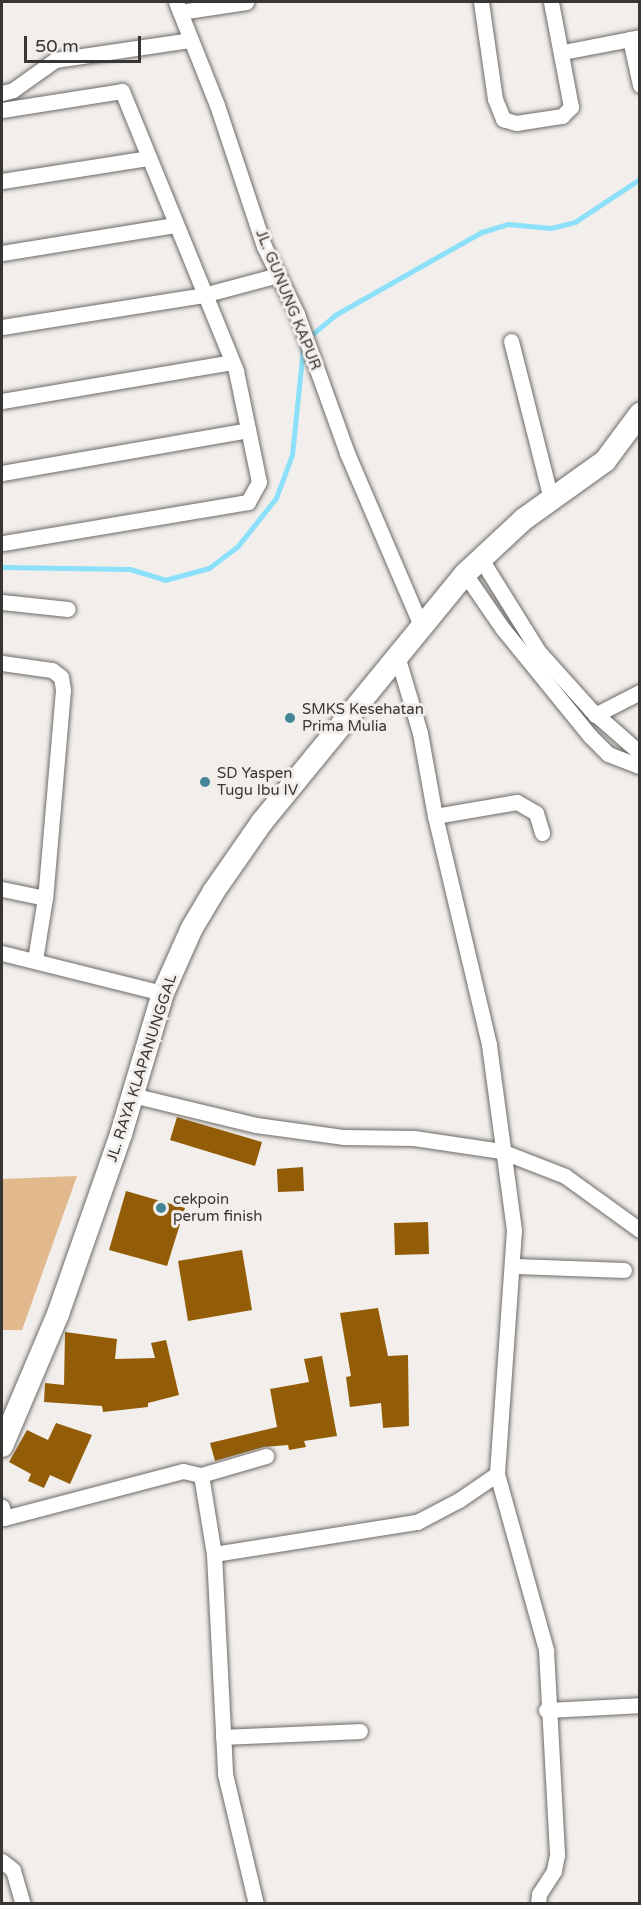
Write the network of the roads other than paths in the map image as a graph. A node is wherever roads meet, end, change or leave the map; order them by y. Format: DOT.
graph roads {
  1 [pos="246,2"];
  2 [pos="481,2"];
  3 [pos="551,2"];
  4 [pos="178,7"];
  5 [pos="635,38"];
  6 [pos="190,40"];
  7 [pos="563,52"];
  8 [pos="639,85"];
  9 [pos="2,93"];
  10 [pos="2,110"];
  11 [pos="149,159"];
  12 [pos="2,181"];
  13 [pos="175,225"];
  14 [pos="2,254"];
  15 [pos="278,275"];
  16 [pos="202,295"];
  17 [pos="2,327"];
  18 [pos="512,341"];
  19 [pos="232,362"];
  20 [pos="2,401"];
  21 [pos="639,414"];
  22 [pos="248,430"];
  23 [pos="2,472"];
  24 [pos="551,499"];
  25 [pos="2,543"];
  26 [pos="473,566"];
  27 [pos="2,602"];
  28 [pos="68,609"];
  29 [pos="422,628"];
  30 [pos="398,659"];
  31 [pos="2,663"];
  32 [pos="639,692"];
  33 [pos="595,715"];
  34 [pos="639,753"];
  35 [pos="639,766"];
  36 [pos="435,816"];
  37 [pos="542,833"];
  38 [pos="2,889"];
  39 [pos="45,898"];
  40 [pos="2,953"];
  41 [pos="35,960"];
  42 [pos="164,993"];
  43 [pos="132,1095"];
  44 [pos="501,1151"];
  45 [pos="639,1230"];
  46 [pos="514,1266"];
  47 [pos="624,1270"];
  48 [pos="2,1446"];
  49 [pos="266,1456"];
  50 [pos="497,1474"];
  51 [pos="201,1475"];
  52 [pos="2,1507"];
  53 [pos="214,1554"];
  54 [pos="639,1705"];
  55 [pos="546,1710"];
  56 [pos="360,1731"];
  57 [pos="223,1737"];
  58 [pos="2,1862"];
  59 [pos="23,1904"];
  60 [pos="256,1904"];
  61 [pos="538,1904"];
  1 -- 4 [label="street"];
  2 -- 7 [label="street"];
  3 -- 7 [label="street"];
  4 -- 6 [label="street, JL. GUNUNG KAPUR"];
  5 -- 7 [label="street"];
  5 -- 8 [label="street"];
  6 -- 9 [label="street"];
  6 -- 15 [label="street, JL. GUNUNG KAPUR"];
  10 -- 11 [label="street"];
  11 -- 12 [label="street"];
  11 -- 13 [label="street"];
  13 -- 14 [label="street"];
  13 -- 16 [label="street"];
  15 -- 16 [label="street"];
  15 -- 29 [label="street, JL. GUNUNG KAPUR"];
  16 -- 17 [label="street"];
  16 -- 19 [label="street"];
  18 -- 24 [label="street"];
  19 -- 20 [label="street"];
  19 -- 22 [label="street"];
  21 -- 24 [label="street, JL. RAYA KLAPANUNGGAL"];
  22 -- 23 [label="street"];
  22 -- 25 [label="street"];
  24 -- 26 [label="street, JL. RAYA KLAPANUNGGAL"];
  26 -- 29 [label="street, JL. RAYA KLAPANUNGGAL"];
  26 -- 33 [label="street"];
  26 -- 35 [label="street"];
  27 -- 28 [label="street"];
  29 -- 30 [label="street, JL. RAYA KLAPANUNGGAL"];
  30 -- 36 [label="street"];
  30 -- 42 [label="street, JL. RAYA KLAPANUNGGAL"];
  31 -- 39 [label="street"];
  32 -- 33 [label="street"];
  33 -- 34 [label="street"];
  36 -- 37 [label="street"];
  36 -- 44 [label="street"];
  38 -- 39 [label="street"];
  39 -- 41 [label="street"];
  40 -- 41 [label="street"];
  41 -- 42 [label="street"];
  42 -- 43 [label="street, JL. RAYA KLAPANUNGGAL"];
  43 -- 44 [label="street"];
  43 -- 48 [label="street, JL. RAYA KLAPANUNGGAL"];
  44 -- 45 [label="street"];
  44 -- 46 [label="street"];
  46 -- 47 [label="street"];
  46 -- 50 [label="street"];
  49 -- 51 [label="street"];
  50 -- 53 [label="street"];
  50 -- 55 [label="street"];
  51 -- 52 [label="street"];
  51 -- 53 [label="street"];
  53 -- 57 [label="street"];
  54 -- 55 [label="street"];
  55 -- 61 [label="street"];
  56 -- 57 [label="street"];
  57 -- 60 [label="street"];
  58 -- 59 [label="street"];
}
